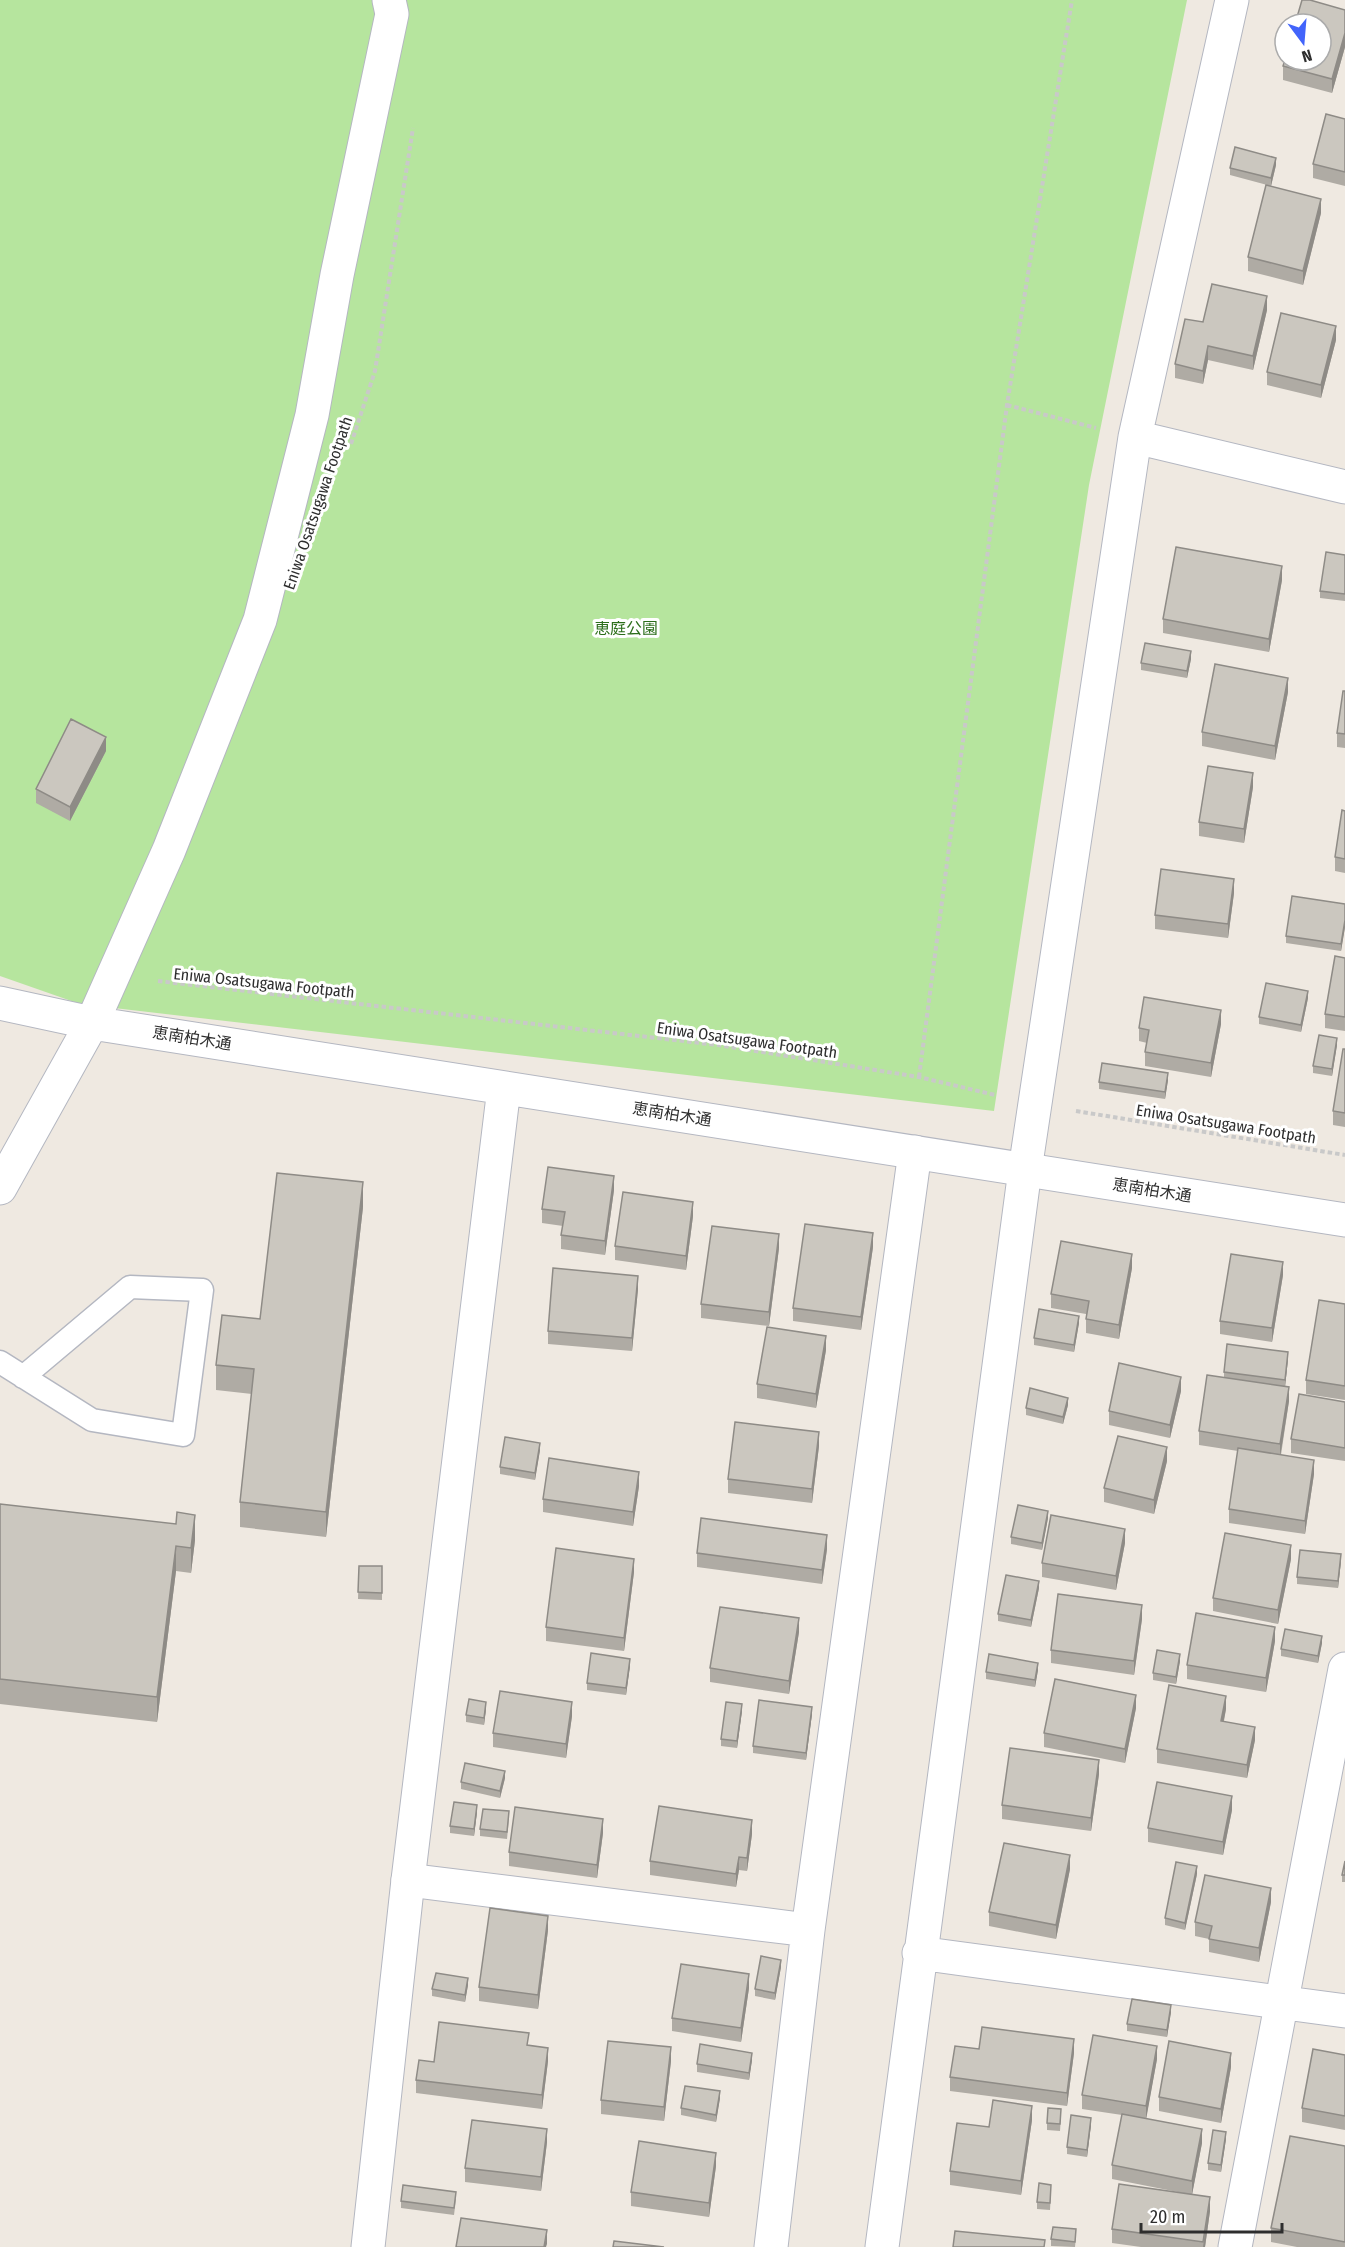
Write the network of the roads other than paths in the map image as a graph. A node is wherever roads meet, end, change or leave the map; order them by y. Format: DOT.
graph roads {
  1 [pos="389,0"];
  2 [pos="1232,0"];
  3 [pos="1135,437"];
  4 [pos="1345,487"];
  5 [pos="0,1004"];
  6 [pos="92,1023"];
  7 [pos="504,1088"];
  8 [pos="915,1152"];
  9 [pos="1025,1170"];
  10 [pos="0,1188"];
  11 [pos="1345,1220"];
  12 [pos="0,1362"];
  13 [pos="23,1377"];
  14 [pos="1345,1670"];
  15 [pos="408,1880"];
  16 [pos="808,1930"];
  17 [pos="919,1953"];
  18 [pos="1283,2001"];
  19 [pos="1345,2011"];
  20 [pos="368,2247"];
  21 [pos="771,2247"];
  22 [pos="882,2247"];
  23 [pos="1234,2247"];
  1 -- 6 [label="street"];
  2 -- 3 [label="street"];
  3 -- 4 [label="street"];
  3 -- 9 [label="street"];
  5 -- 6 [label="street, 恵南柏木通"];
  6 -- 7 [label="street, 恵南柏木通"];
  6 -- 10 [label="street"];
  7 -- 8 [label="street, 恵南柏木通"];
  7 -- 15 [label="street"];
  8 -- 9 [label="street, 恵南柏木通"];
  8 -- 16 [label="street"];
  9 -- 11 [label="street, 恵南柏木通"];
  9 -- 17 [label="street"];
  12 -- 13 [label="lane"];
  13 -- 13 [label="lane"];
  14 -- 18 [label="street"];
  15 -- 16 [label="street"];
  15 -- 20 [label="street"];
  16 -- 21 [label="street"];
  17 -- 18 [label="street"];
  17 -- 22 [label="street"];
  18 -- 19 [label="street"];
  18 -- 23 [label="street"];
}
